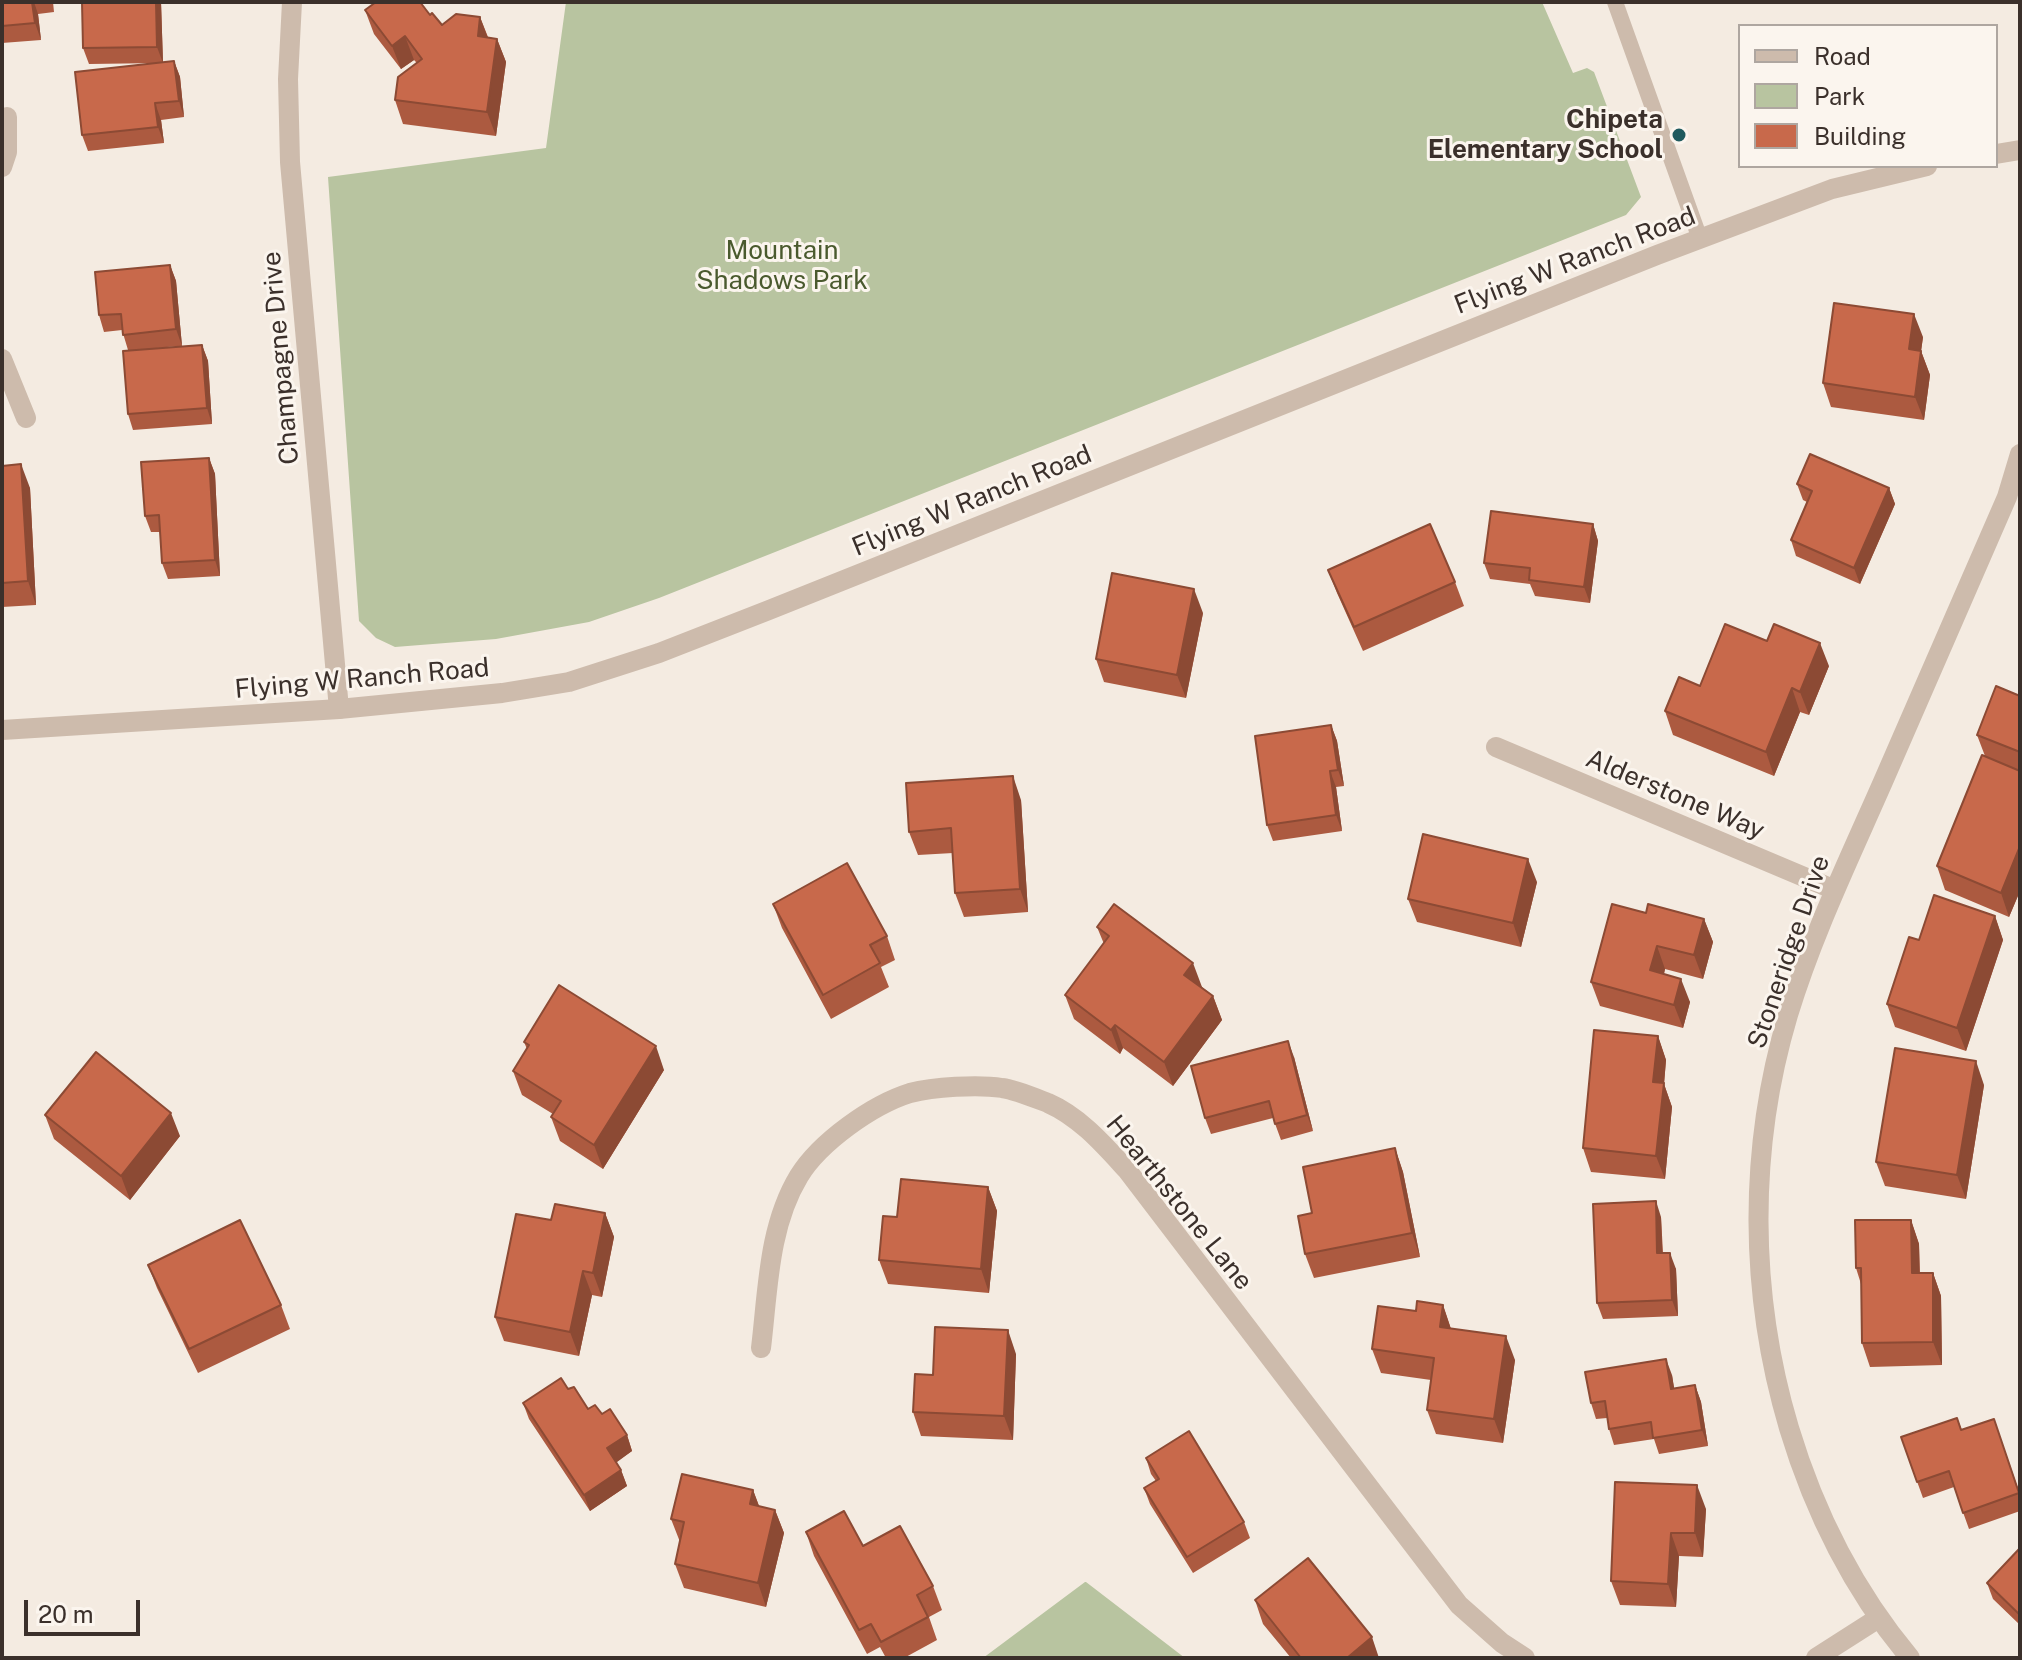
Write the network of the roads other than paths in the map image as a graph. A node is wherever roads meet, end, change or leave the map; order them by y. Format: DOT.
graph roads {
  1 [pos="292,2"];
  2 [pos="1615,2"];
  3 [pos="7,117"];
  4 [pos="2020,150"];
  5 [pos="1998,154"];
  6 [pos="2,167"];
  7 [pos="1919,168"];
  8 [pos="1700,239"];
  9 [pos="2,359"];
  10 [pos="26,418"];
  11 [pos="2020,454"];
  12 [pos="339,709"];
  13 [pos="2,730"];
  14 [pos="1496,747"];
  15 [pos="1835,890"];
  16 [pos="761,1348"];
  17 [pos="1877,1619"];
  18 [pos="1525,1658"];
  19 [pos="1816,1658"];
  20 [pos="1910,1658"];
  1 -- 12 [label="street, Champagne Drive"];
  2 -- 8 [label="lane"];
  3 -- 6 [label="street"];
  4 -- 5 [label="street"];
  7 -- 8 [label="street, Flying W Ranch Road"];
  8 -- 12 [label="street, Flying W Ranch Road"];
  9 -- 10 [label="street"];
  11 -- 15 [label="street, Stoneridge Drive"];
  12 -- 13 [label="street, Flying W Ranch Road"];
  14 -- 15 [label="street, Alderstone Way"];
  15 -- 17 [label="street, Stoneridge Drive"];
  16 -- 18 [label="street, Hearthstone Lane"];
  17 -- 19 [label="street"];
  17 -- 20 [label="street, Stoneridge Drive"];
}
